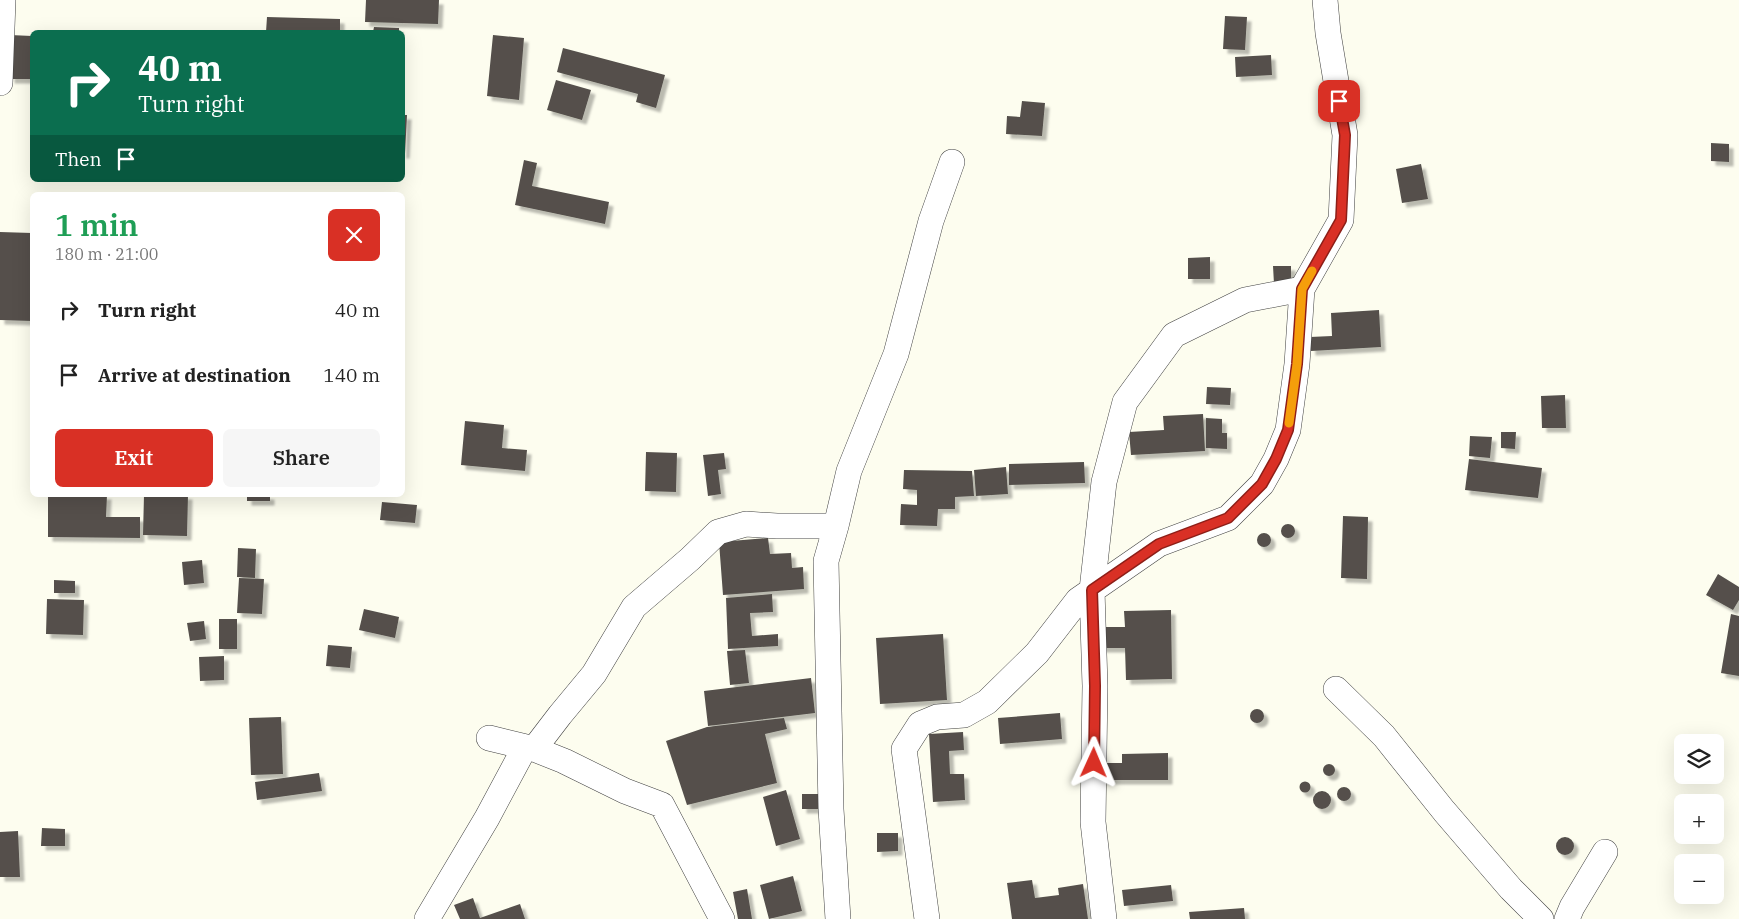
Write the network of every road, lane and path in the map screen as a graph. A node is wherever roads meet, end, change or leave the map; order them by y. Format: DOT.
graph roads {
  1 [pos="3,0"];
  2 [pos="1325,0"];
  3 [pos="0,83"];
  4 [pos="952,162"];
  5 [pos="1302,289"];
  6 [pos="836,526"];
  7 [pos="1092,590"];
  8 [pos="1336,689"];
  9 [pos="489,738"];
  10 [pos="529,748"];
  11 [pos="1605,852"];
  12 [pos="427,919"];
  13 [pos="722,919"];
  14 [pos="838,919"];
  15 [pos="927,919"];
  16 [pos="1104,919"];
  17 [pos="1541,919"];
  18 [pos="1567,919"];
  1 -- 3 [label="street"];
  2 -- 5 [label="street"];
  4 -- 6 [label="street"];
  5 -- 7 [label="street"];
  5 -- 7 [label="street"];
  6 -- 10 [label="street"];
  6 -- 14 [label="street"];
  7 -- 15 [label="street"];
  7 -- 16 [label="street"];
  8 -- 17 [label="street"];
  9 -- 10 [label="street"];
  10 -- 12 [label="street"];
  10 -- 13 [label="street"];
  11 -- 18 [label="street"];
}
